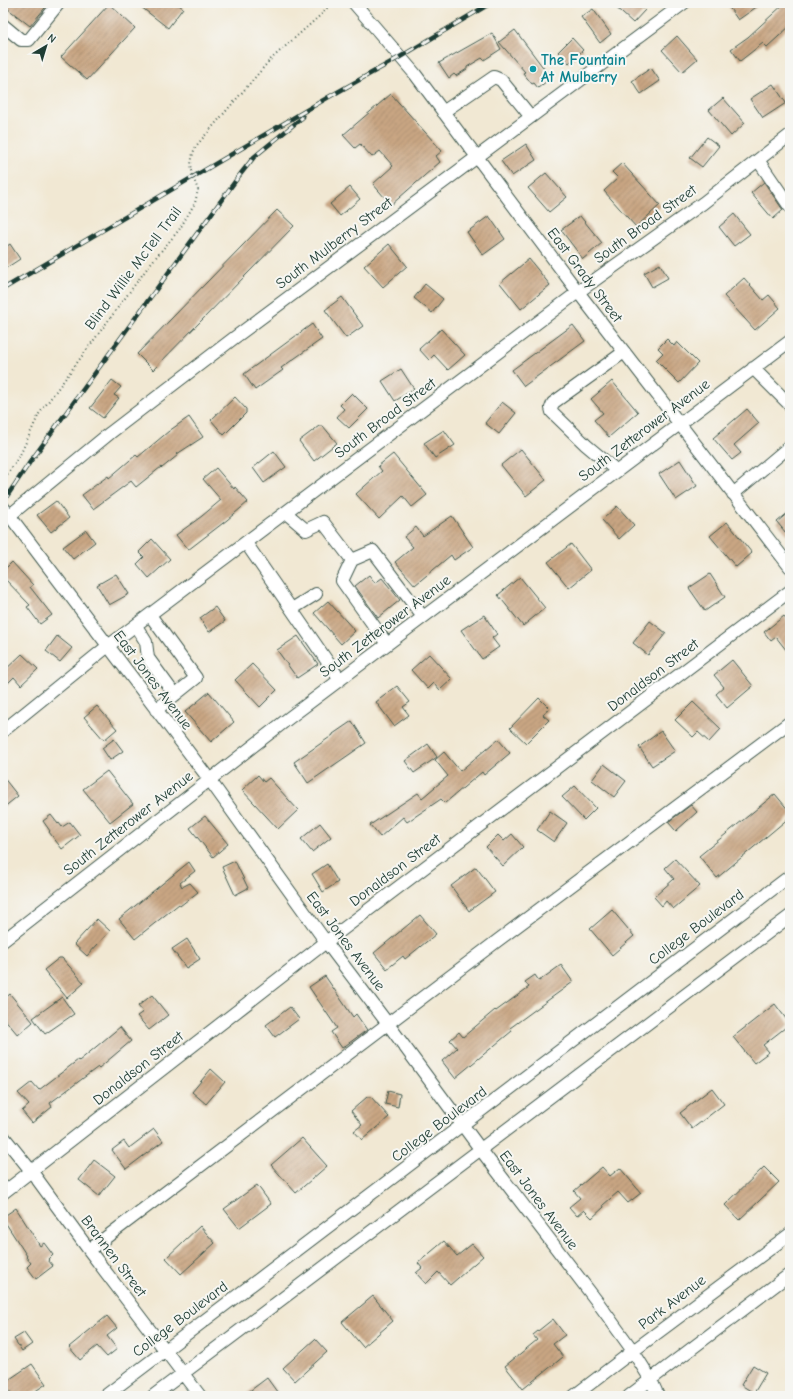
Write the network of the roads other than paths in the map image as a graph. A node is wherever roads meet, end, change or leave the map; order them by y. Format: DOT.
graph roads {
  1 [pos="59,3"];
  2 [pos="354,3"];
  3 [pos="684,3"];
  4 [pos="3,25"];
  5 [pos="443,112"];
  6 [pos="531,117"];
  7 [pos="790,135"];
  8 [pos="477,158"];
  9 [pos="758,160"];
  10 [pos="790,207"];
  11 [pos="578,292"];
  12 [pos="790,341"];
  13 [pos="624,352"];
  14 [pos="753,368"];
  15 [pos="790,405"];
  16 [pos="679,424"];
  17 [pos="790,446"];
  18 [pos="617,471"];
  19 [pos="733,494"];
  20 [pos="6,511"];
  21 [pos="286,513"];
  22 [pos="246,542"];
  23 [pos="352,560"];
  24 [pos="790,567"];
  25 [pos="790,591"];
  26 [pos="316,594"];
  27 [pos="292,609"];
  28 [pos="150,615"];
  29 [pos="423,617"];
  30 [pos="136,626"];
  31 [pos="387,644"];
  32 [pos="108,646"];
  33 [pos="340,680"];
  34 [pos="175,695"];
  35 [pos="156,710"];
  36 [pos="790,722"];
  37 [pos="3,731"];
  38 [pos="209,779"];
  39 [pos="790,876"];
  40 [pos="790,916"];
  41 [pos="3,941"];
  42 [pos="326,942"];
  43 [pos="388,1024"];
  44 [pos="463,1126"];
  45 [pos="3,1136"];
  46 [pos="481,1150"];
  47 [pos="32,1172"];
  48 [pos="3,1193"];
  49 [pos="790,1234"];
  50 [pos="89,1250"];
  51 [pos="790,1274"];
  52 [pos="166,1350"];
  53 [pos="633,1351"];
  54 [pos="183,1374"];
  55 [pos="651,1380"];
  56 [pos="105,1396"];
  57 [pos="153,1396"];
  58 [pos="200,1396"];
  59 [pos="574,1396"];
  60 [pos="629,1396"];
  61 [pos="658,1396"];
  1 -- 4 [label="street"];
  2 -- 5 [label="street, East Grady Street"];
  3 -- 6 [label="street, South Mulberry Street"];
  5 -- 6 [label="street"];
  5 -- 8 [label="street, East Grady Street"];
  6 -- 8 [label="street, South Mulberry Street"];
  7 -- 9 [label="street, South Broad Street"];
  8 -- 11 [label="street, East Grady Street"];
  8 -- 20 [label="street, South Mulberry Street"];
  9 -- 10 [label="street"];
  9 -- 11 [label="street, South Broad Street"];
  11 -- 13 [label="street, East Grady Street"];
  11 -- 21 [label="street, South Broad Street"];
  12 -- 14 [label="street, South Zetterower Avenue"];
  13 -- 16 [label="street, East Grady Street"];
  13 -- 18 [label="street"];
  14 -- 15 [label="street"];
  14 -- 16 [label="street, South Zetterower Avenue"];
  16 -- 18 [label="street, South Zetterower Avenue"];
  16 -- 19 [label="street, East Grady Street"];
  17 -- 19 [label="street"];
  18 -- 29 [label="street, South Zetterower Avenue"];
  19 -- 24 [label="street, East Grady Street"];
  20 -- 32 [label="street, East Jones Avenue"];
  21 -- 22 [label="street, South Broad Street"];
  21 -- 23 [label="street"];
  22 -- 27 [label="street"];
  22 -- 28 [label="street, South Broad Street"];
  23 -- 29 [label="street"];
  23 -- 31 [label="street"];
  25 -- 42 [label="street, Donaldson Street"];
  26 -- 27 [label="street"];
  27 -- 33 [label="street"];
  28 -- 30 [label="street, South Broad Street"];
  28 -- 34 [label="street"];
  29 -- 31 [label="street, South Zetterower Avenue"];
  30 -- 32 [label="street, South Broad Street"];
  30 -- 34 [label="street"];
  31 -- 33 [label="street, South Zetterower Avenue"];
  32 -- 35 [label="street, East Jones Avenue"];
  32 -- 37 [label="street, South Broad Street"];
  33 -- 38 [label="street, South Zetterower Avenue"];
  34 -- 35 [label="street"];
  35 -- 38 [label="street, East Jones Avenue"];
  36 -- 43 [label="street"];
  38 -- 41 [label="street, South Zetterower Avenue"];
  38 -- 42 [label="street, East Jones Avenue"];
  39 -- 44 [label="street, College Boulevard"];
  40 -- 46 [label="street"];
  42 -- 43 [label="street, East Jones Avenue"];
  42 -- 47 [label="street, Donaldson Street"];
  43 -- 44 [label="street, East Jones Avenue"];
  43 -- 50 [label="street"];
  44 -- 46 [label="street, East Jones Avenue"];
  44 -- 52 [label="street, College Boulevard"];
  45 -- 47 [label="street, Brannen Street"];
  46 -- 53 [label="street, East Jones Avenue"];
  46 -- 54 [label="street"];
  47 -- 48 [label="street, Donaldson Street"];
  47 -- 50 [label="street, Brannen Street"];
  49 -- 53 [label="street, Park Avenue"];
  50 -- 52 [label="street, Brannen Street"];
  51 -- 55 [label="street"];
  52 -- 54 [label="street, Brannen Street"];
  52 -- 56 [label="street, College Boulevard"];
  53 -- 55 [label="street, East Jones Avenue"];
  53 -- 59 [label="street, Park Avenue"];
  54 -- 57 [label="street"];
  54 -- 58 [label="street, Brannen Street"];
  55 -- 60 [label="street"];
  55 -- 61 [label="street, East Jones Avenue"];
}
